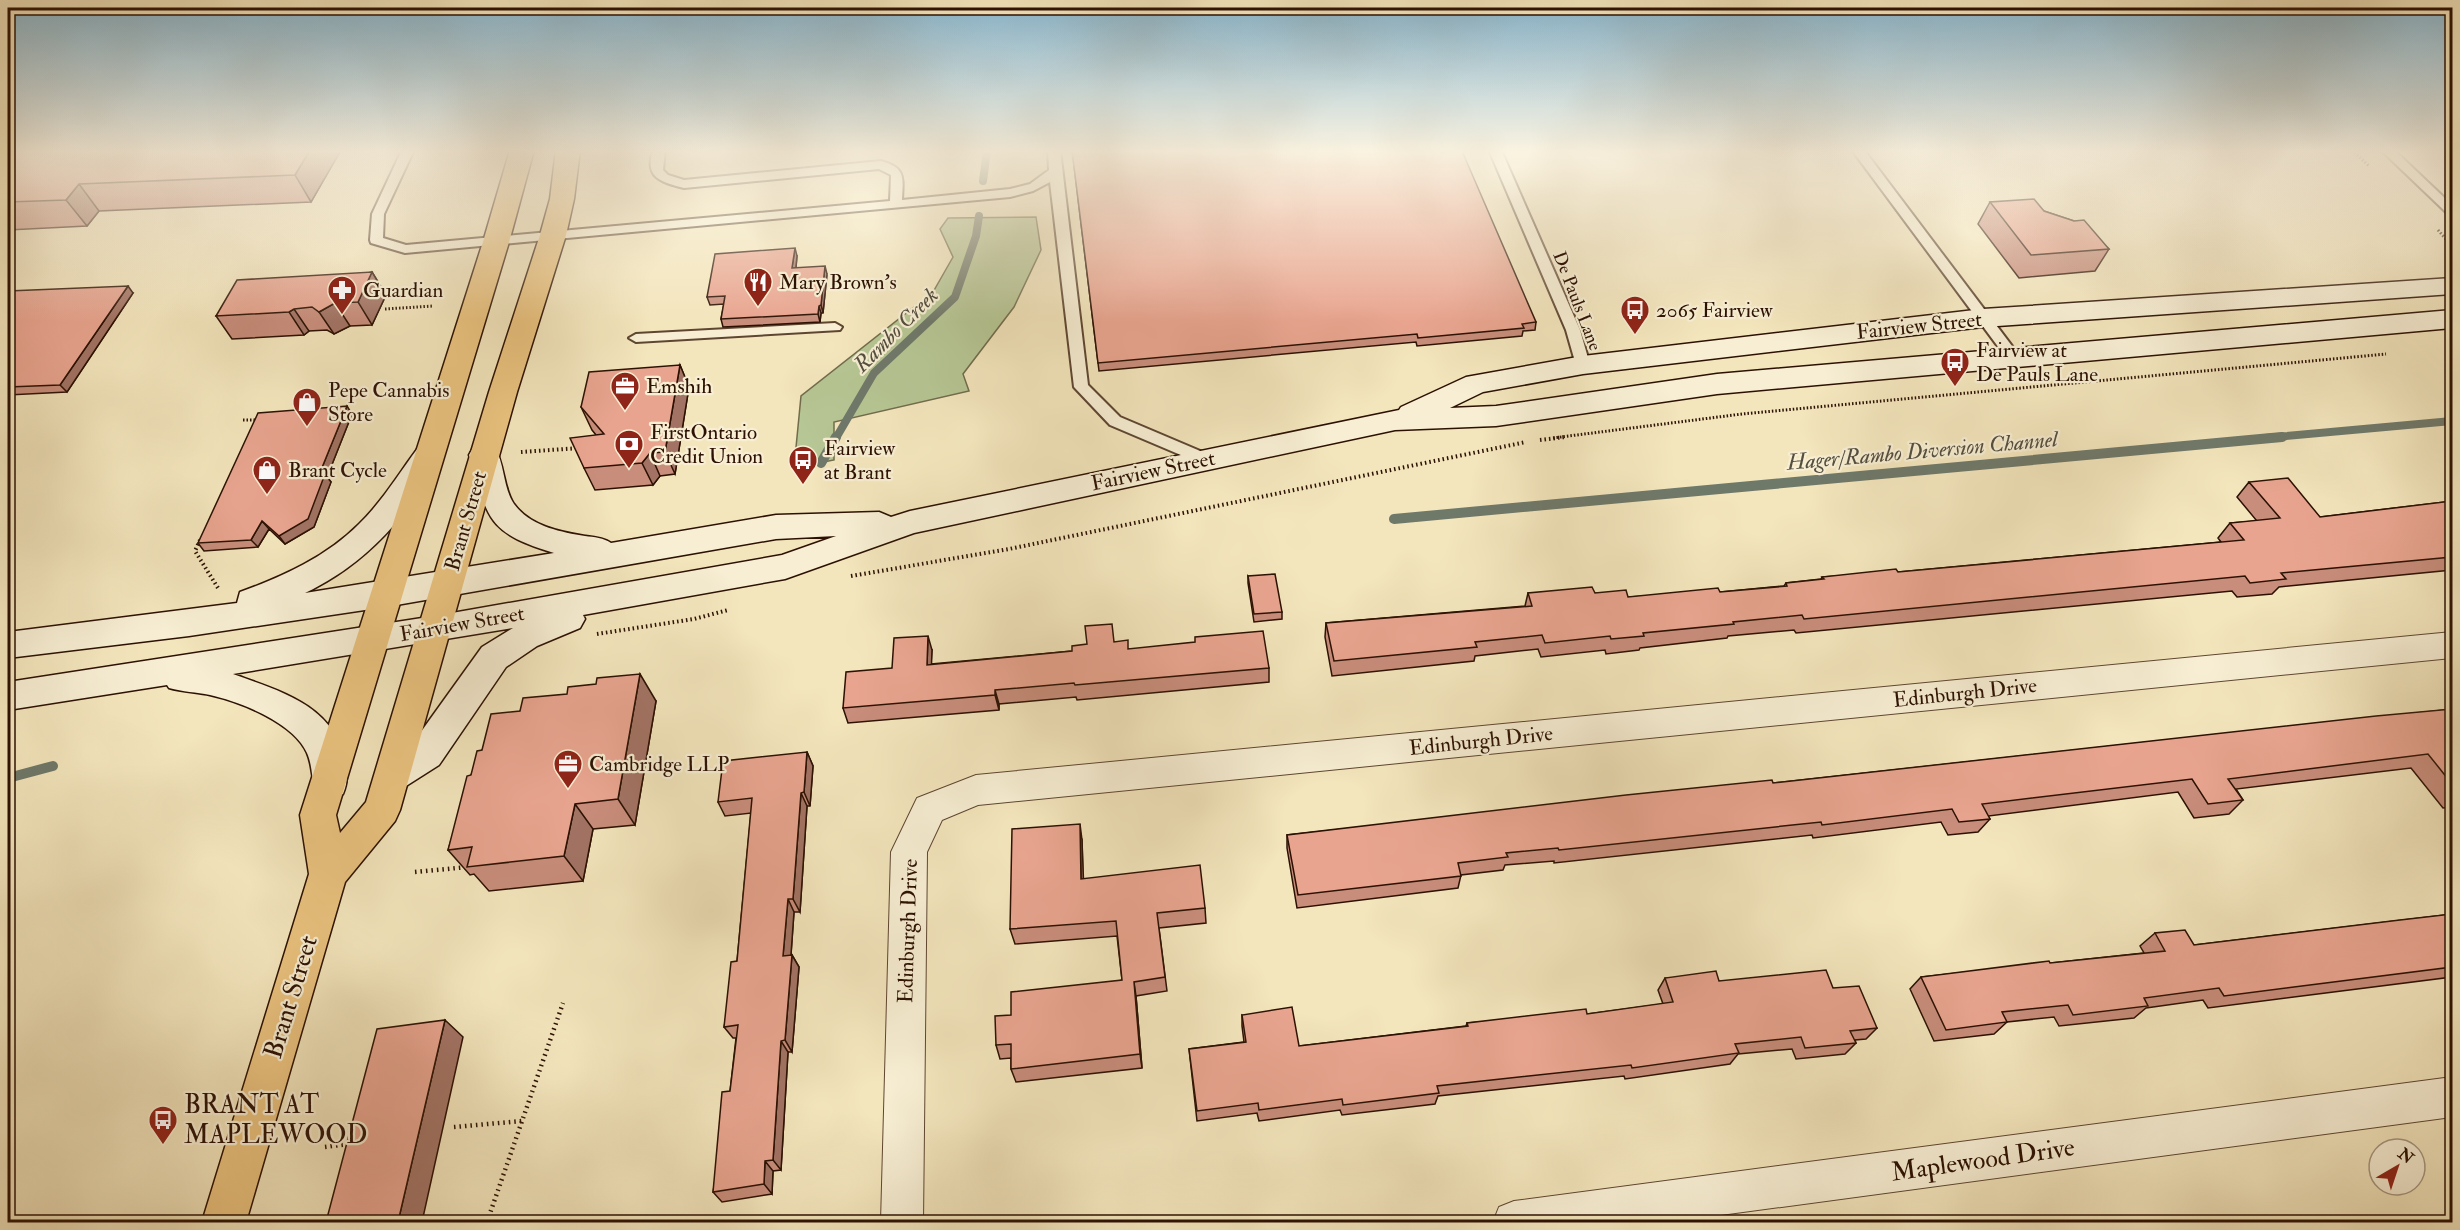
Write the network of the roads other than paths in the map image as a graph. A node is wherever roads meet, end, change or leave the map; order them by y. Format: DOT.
graph roads {
  1 [pos="381,207"];
  2 [pos="506,207"];
  3 [pos="560,207"];
  4 [pos="860,207"];
  5 [pos="1059,207"];
  6 [pos="1520,207"];
  7 [pos="1900,207"];
  8 [pos="553,236"];
  9 [pos="496,242"];
  10 [pos="2452,286"];
  11 [pos="1983,318"];
  12 [pos="2452,319"];
  13 [pos="835,327"];
  14 [pos="636,338"];
  15 [pos="2013,357"];
  16 [pos="1582,365"];
  17 [pos="1395,420"];
  18 [pos="429,455"];
  19 [pos="484,455"];
  20 [pos="1207,460"];
  21 [pos="910,522"];
  22 [pos="618,554"];
  23 [pos="448,583"];
  24 [pos="385,594"];
  25 [pos="628,595"];
  26 [pos="189,623"];
  27 [pos="435,630"];
  28 [pos="372,640"];
  29 [pos="8,645"];
  30 [pos="2452,645"];
  31 [pos="156,675"];
  32 [pos="8,696"];
  33 [pos="393,775"];
  34 [pos="330,783"];
  35 [pos="328,874"];
  36 [pos="2452,1096"];
  37 [pos="224,1222"];
  38 [pos="902,1222"];
  39 [pos="1514,1222"];
  1 -- 9 [label="lane"];
  2 -- 9 [label="main road, Brant Street"];
  3 -- 8 [label="main road, Brant Street"];
  4 -- 8 [label="lane"];
  5 -- 20 [label="lane"];
  6 -- 16 [label="lane, De Pauls Lane"];
  7 -- 11 [label="lane"];
  8 -- 9 [label="lane"];
  8 -- 19 [label="main road, Brant Street"];
  9 -- 18 [label="main road, Brant Street"];
  10 -- 11 [label="main road, Fairview Street"];
  11 -- 15 [label="lane"];
  11 -- 16 [label="main road, Fairview Street"];
  12 -- 15 [label="main road, Fairview Street"];
  13 -- 14 [label="lane"];
  15 -- 17 [label="main road, Fairview Street"];
  16 -- 17 [label="main road, Fairview Street"];
  17 -- 20 [label="main road, Fairview Street"];
  18 -- 24 [label="main road, Brant Street"];
  18 -- 26 [label="main road"];
  19 -- 22 [label="main road"];
  19 -- 23 [label="main road, Brant Street"];
  20 -- 21 [label="main road, Fairview Street"];
  21 -- 22 [label="main road, Fairview Street"];
  21 -- 25 [label="main road, Fairview Street"];
  22 -- 23 [label="main road, Fairview Street"];
  23 -- 24 [label="main road, Fairview Street"];
  23 -- 27 [label="main road, Brant Street"];
  24 -- 26 [label="main road, Fairview Street"];
  24 -- 28 [label="main road, Brant Street"];
  25 -- 27 [label="main road, Fairview Street"];
  25 -- 33 [label="main road"];
  26 -- 29 [label="main road, Fairview Street"];
  27 -- 28 [label="main road, Fairview Street"];
  27 -- 33 [label="main road, Brant Street"];
  28 -- 31 [label="main road, Fairview Street"];
  28 -- 34 [label="main road, Brant Street"];
  30 -- 38 [label="street, Edinburgh Drive"];
  31 -- 32 [label="main road, Fairview Street"];
  31 -- 34 [label="main road"];
  33 -- 35 [label="main road, Brant Street"];
  34 -- 35 [label="main road, Brant Street"];
  35 -- 37 [label="main road, Brant Street"];
  36 -- 39 [label="street, Maplewood Drive"];
}
